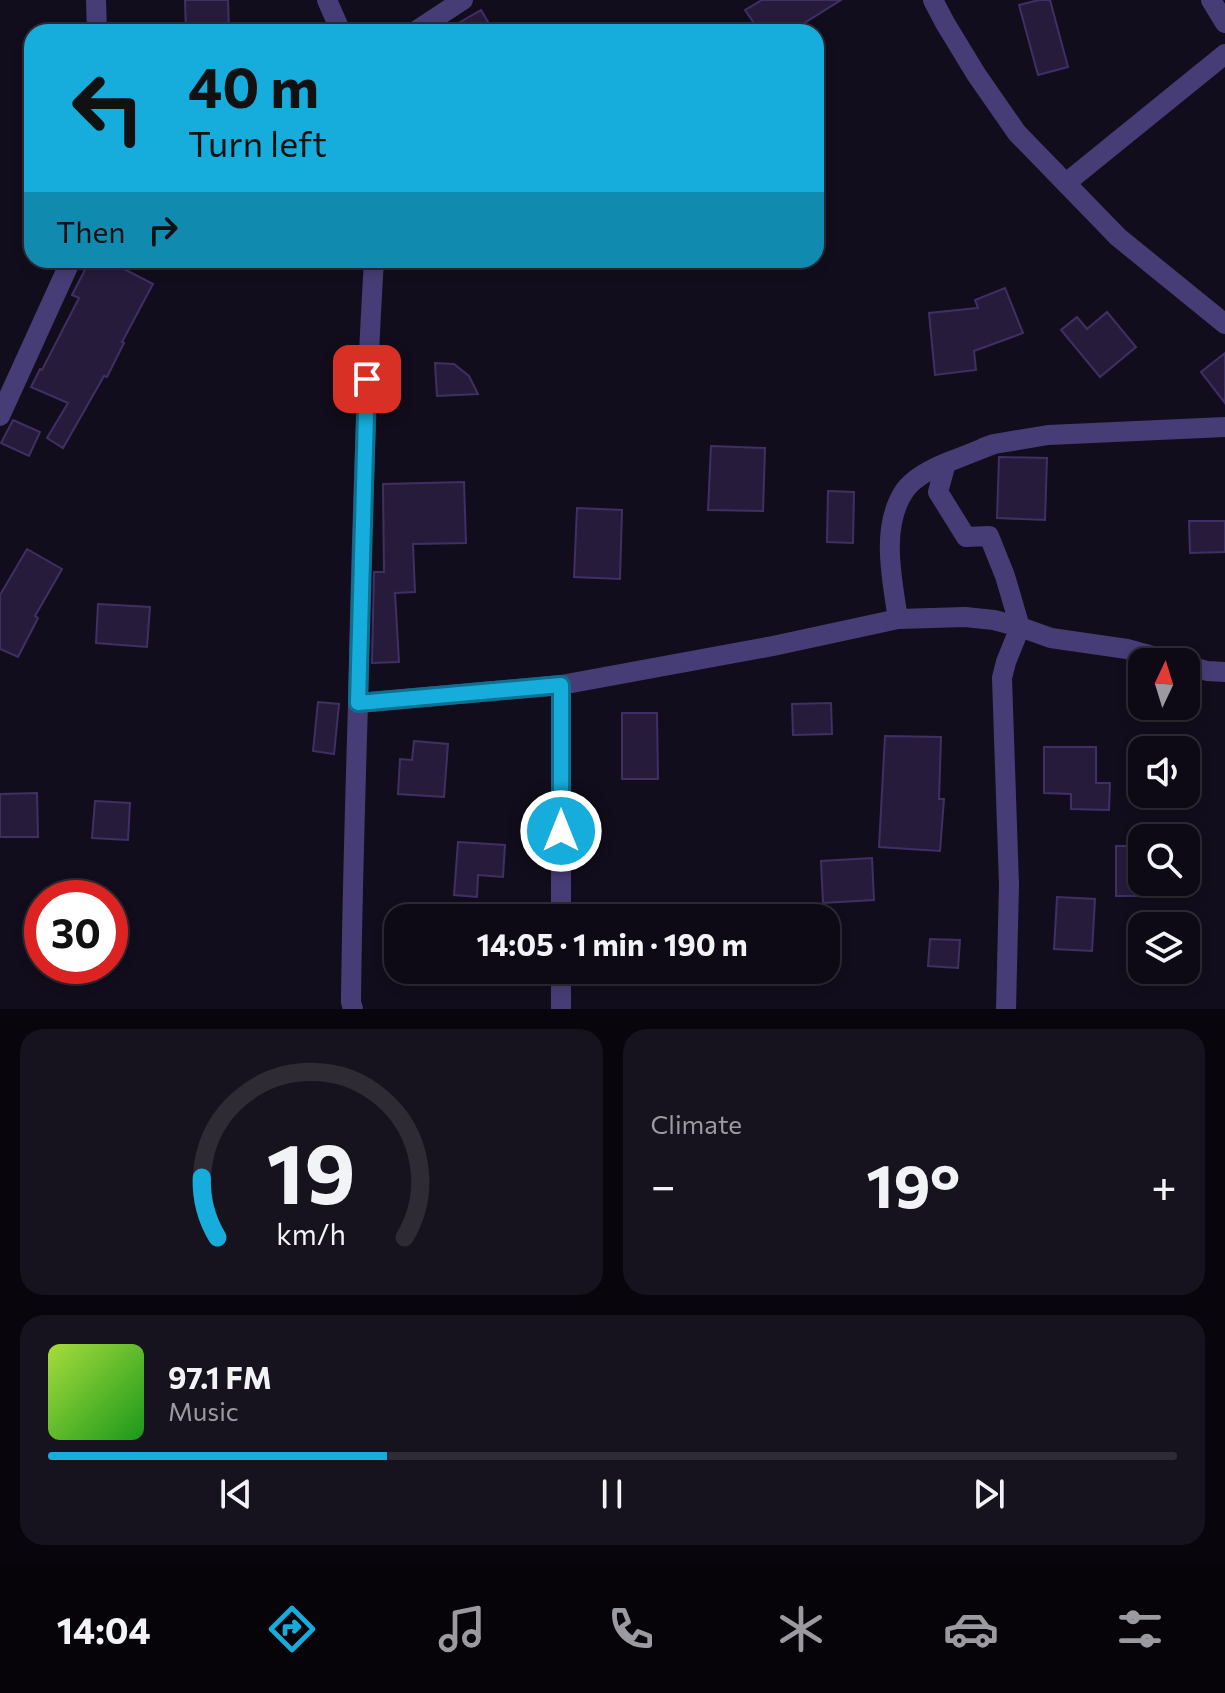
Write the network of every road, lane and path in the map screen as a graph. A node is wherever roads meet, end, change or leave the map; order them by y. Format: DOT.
graph roads {
  1 [pos="96,0"];
  2 [pos="327,0"];
  3 [pos="463,0"];
  4 [pos="933,0"];
  5 [pos="1211,0"];
  6 [pos="1225,23"];
  7 [pos="97,24"];
  8 [pos="338,24"];
  9 [pos="426,24"];
  10 [pos="1225,54"];
  11 [pos="1066,183"];
  12 [pos="67,268"];
  13 [pos="374,268"];
  14 [pos="1225,324"];
  15 [pos="0,416"];
  16 [pos="1225,427"];
  17 [pos="994,444"];
  18 [pos="898,619"];
  19 [pos="1020,627"];
  20 [pos="1128,649"];
  21 [pos="1200,669"];
  22 [pos="1225,672"];
  23 [pos="561,685"];
  24 [pos="358,703"];
  25 [pos="561,904"];
  26 [pos="561,984"];
  27 [pos="353,1009"];
  28 [pos="561,1009"];
  29 [pos="1006,1009"];
  1 -- 7 [label="street"];
  2 -- 8 [label="street"];
  3 -- 9 [label="street"];
  4 -- 11 [label="street"];
  5 -- 6 [label="street"];
  10 -- 11 [label="street"];
  11 -- 14 [label="street"];
  12 -- 15 [label="street"];
  13 -- 24 [label="street"];
  16 -- 17 [label="street"];
  17 -- 18 [label="street"];
  17 -- 19 [label="street"];
  18 -- 19 [label="street"];
  18 -- 23 [label="street"];
  19 -- 20 [label="street"];
  19 -- 29 [label="street"];
  21 -- 22 [label="street"];
  23 -- 24 [label="street"];
  23 -- 25 [label="street"];
  24 -- 27 [label="street"];
  26 -- 28 [label="street"];
}
